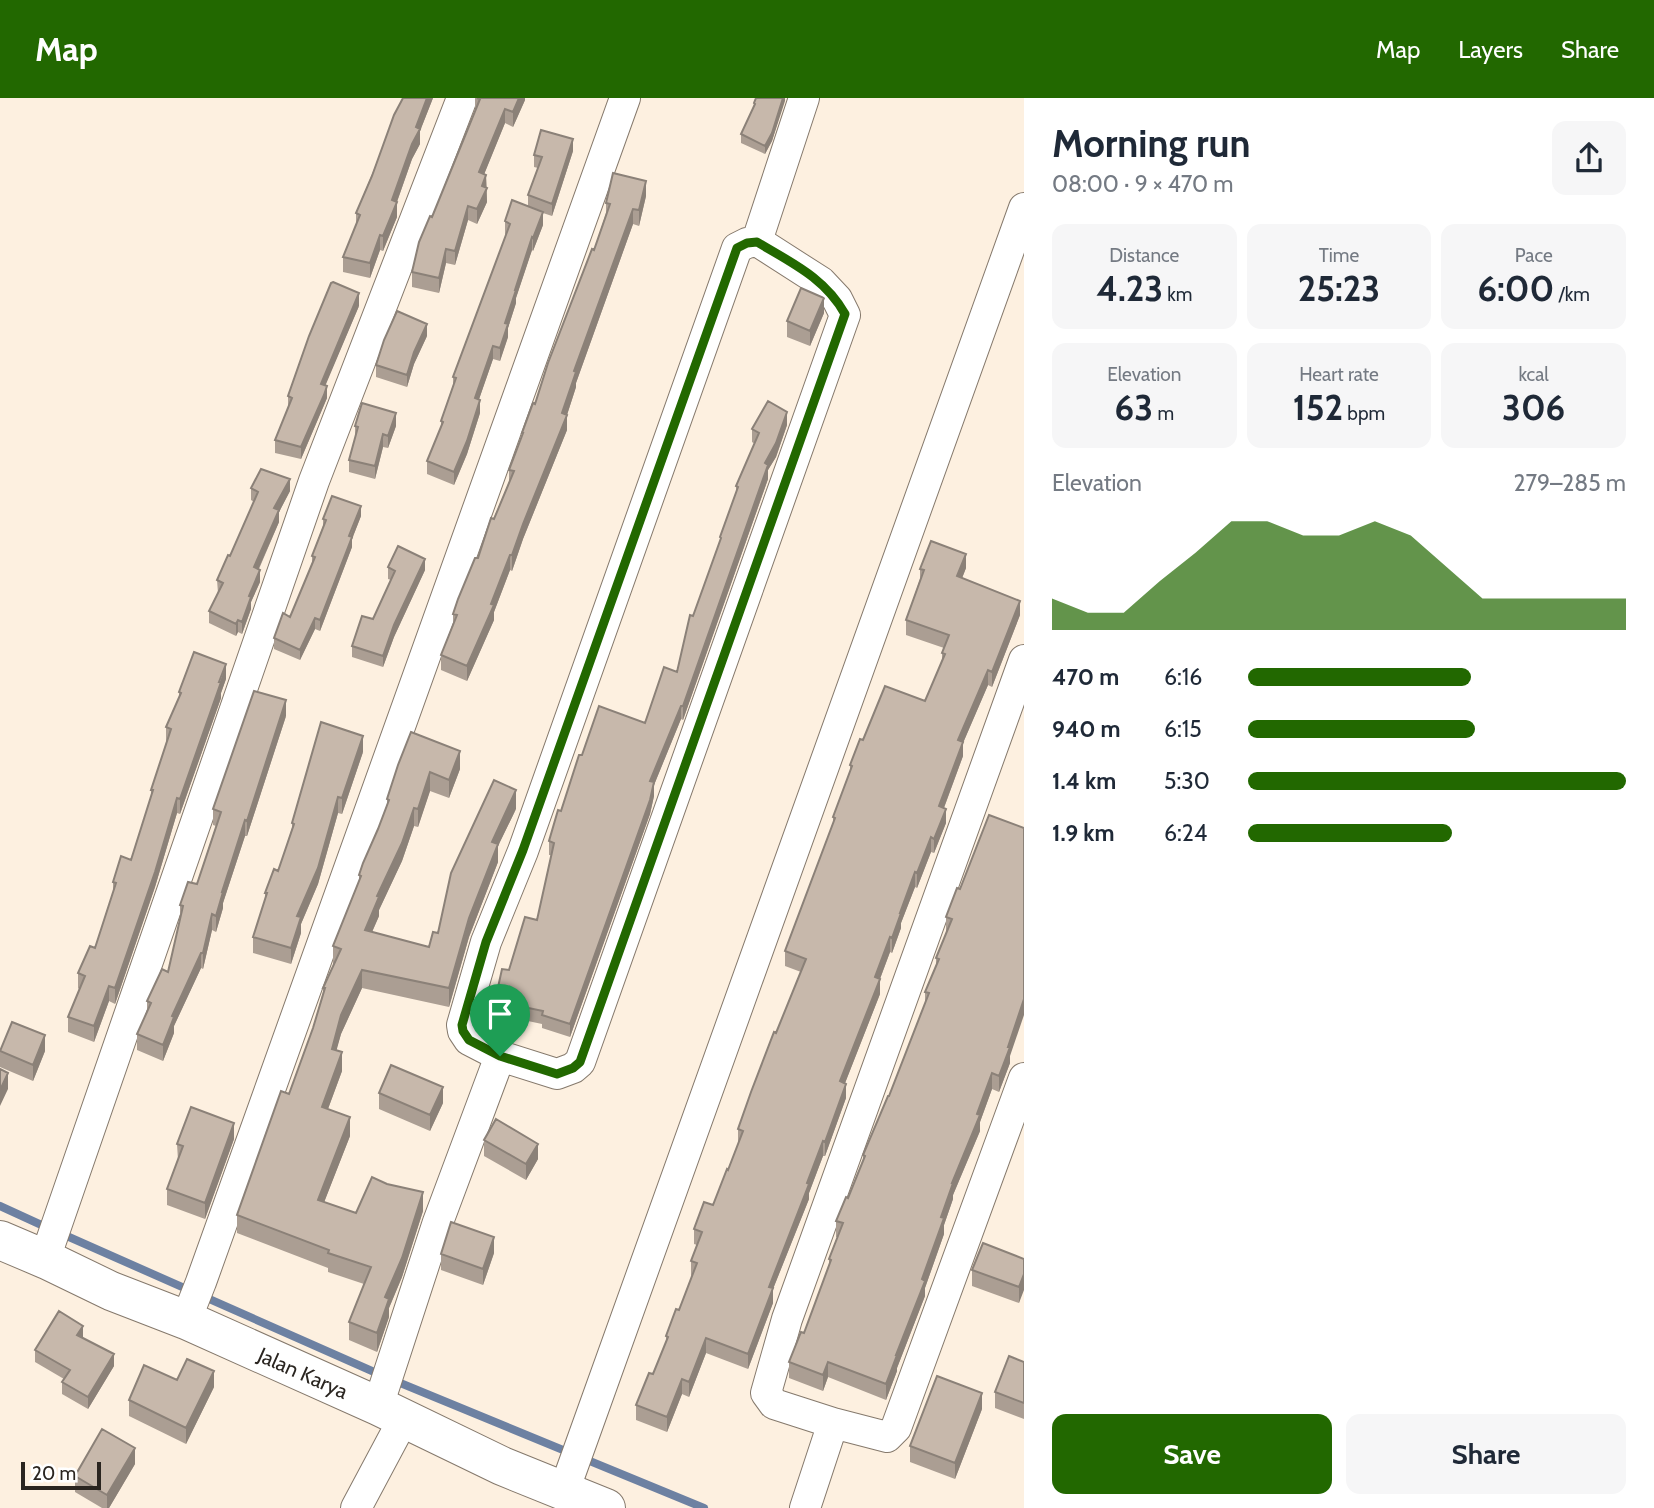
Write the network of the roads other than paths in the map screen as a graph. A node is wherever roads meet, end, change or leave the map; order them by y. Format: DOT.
graph roads {
  1 [pos="462,98"];
  2 [pos="625,98"];
  3 [pos="804,98"];
  4 [pos="1024,208"];
  5 [pos="757,242"];
  6 [pos="1024,660"];
  7 [pos="500,1056"];
  8 [pos="1024,1078"];
  9 [pos="0,1240"];
  10 [pos="48,1252"];
  11 [pos="192,1304"];
  12 [pos="389,1397"];
  13 [pos="833,1423"];
  14 [pos="564,1491"];
  15 [pos="356,1508"];
  16 [pos="606,1508"];
  17 [pos="806,1508"];
  1 -- 10 [label="street"];
  2 -- 11 [label="street"];
  3 -- 5 [label="street"];
  4 -- 14 [label="street"];
  5 -- 7 [label="street"];
  5 -- 7 [label="street"];
  6 -- 13 [label="street"];
  7 -- 12 [label="street"];
  8 -- 13 [label="street"];
  9 -- 10 [label="street, Jalan Karya"];
  10 -- 11 [label="street, Jalan Karya"];
  11 -- 12 [label="street, Jalan Karya"];
  12 -- 14 [label="street, Jalan Karya"];
  12 -- 15 [label="street"];
  13 -- 17 [label="street"];
  14 -- 16 [label="street, Jalan Karya"];
}
